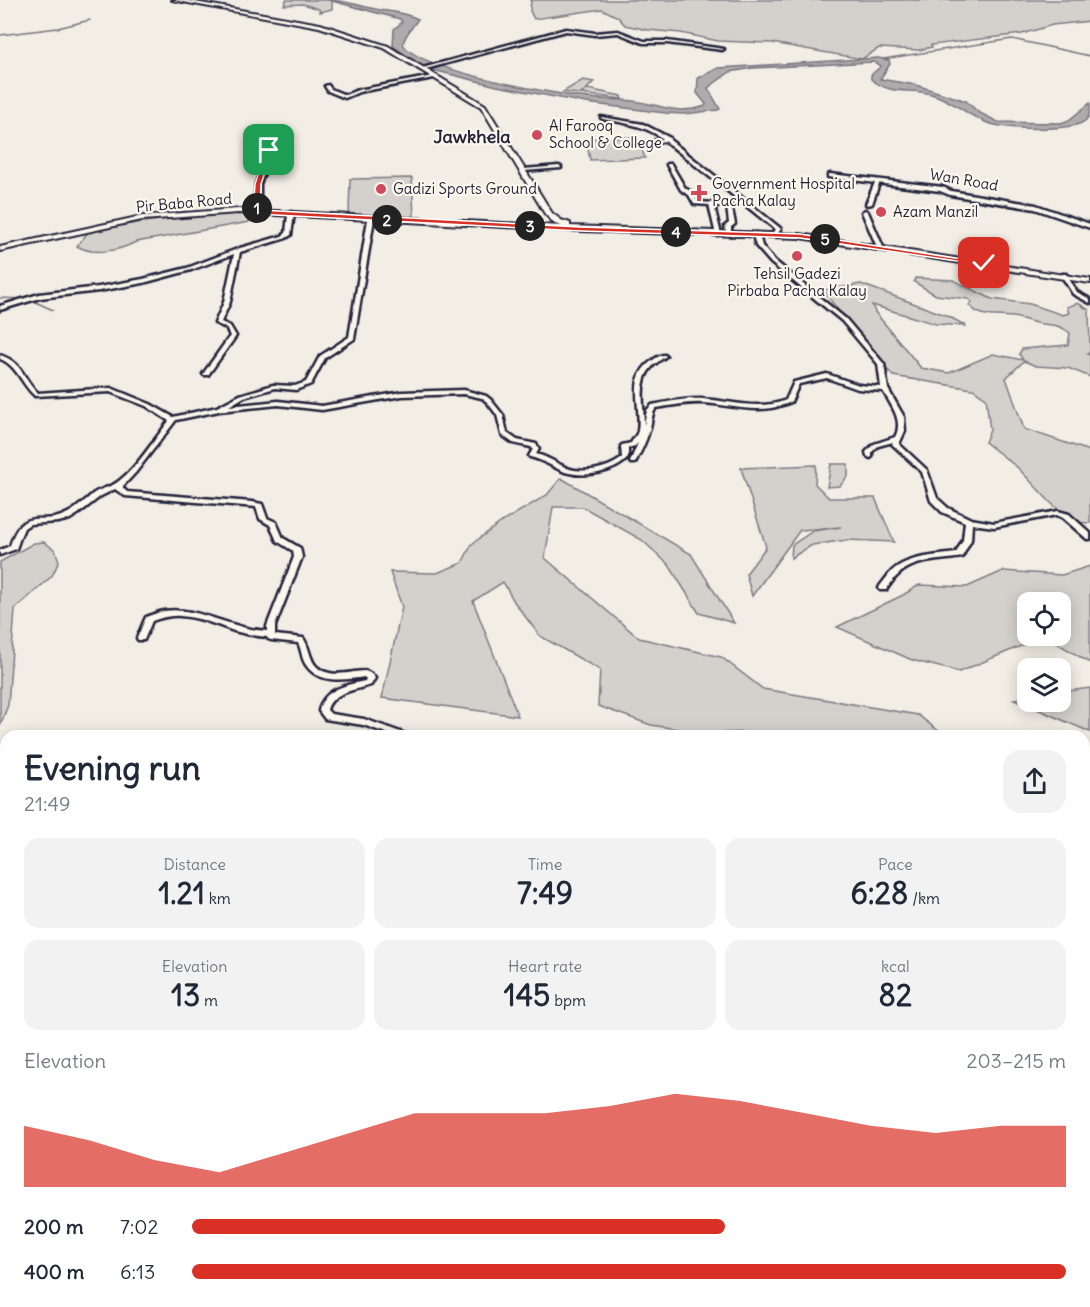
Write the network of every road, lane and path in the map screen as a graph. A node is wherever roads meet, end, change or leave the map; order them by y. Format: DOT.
graph roads {
  1 [pos="175,0"];
  2 [pos="722,49"];
  3 [pos="424,68"];
  4 [pos="433,77"];
  5 [pos="327,86"];
  6 [pos="603,118"];
  7 [pos="273,133"];
  8 [pos="668,139"];
  9 [pos="639,144"];
  10 [pos="669,165"];
  11 [pos="559,167"];
  12 [pos="524,170"];
  13 [pos="830,176"];
  14 [pos="878,181"];
  15 [pos="711,204"];
  16 [pos="869,204"];
  17 [pos="256,212"];
  18 [pos="865,212"];
  19 [pos="291,214"];
  20 [pos="372,219"];
  21 [pos="553,219"];
  22 [pos="715,223"];
  23 [pos="1090,226"];
  24 [pos="545,227"];
  25 [pos="588,230"];
  26 [pos="729,230"];
  27 [pos="718,234"];
  28 [pos="756,235"];
  29 [pos="787,236"];
  30 [pos="880,247"];
  31 [pos="0,249"];
  32 [pos="237,252"];
  33 [pos="1064,276"];
  34 [pos="1090,281"];
  35 [pos="1090,301"];
  36 [pos="0,308"];
  37 [pos="663,356"];
  38 [pos="0,357"];
  39 [pos="206,374"];
  40 [pos="885,389"];
  41 [pos="219,409"];
  42 [pos="172,419"];
  43 [pos="895,439"];
  44 [pos="870,456"];
  45 [pos="633,462"];
  46 [pos="119,485"];
  47 [pos="969,520"];
  48 [pos="1090,537"];
  49 [pos="0,553"];
  50 [pos="883,588"];
  51 [pos="270,634"];
  52 [pos="141,638"];
  53 [pos="386,730"];
  1 -- 3 [label="main road"];
  2 -- 3 [label="street"];
  3 -- 4 [label="main road"];
  4 -- 5 [label="street"];
  4 -- 12 [label="main road"];
  6 -- 8 [label="street"];
  7 -- 17 [label="street"];
  8 -- 9 [label="street"];
  8 -- 29 [label="street"];
  10 -- 15 [label="street"];
  11 -- 12 [label="street"];
  12 -- 21 [label="main road"];
  13 -- 14 [label="street, Wan Road"];
  14 -- 16 [label="street"];
  14 -- 23 [label="street, Wan Road"];
  15 -- 22 [label="street"];
  15 -- 26 [label="street"];
  17 -- 19 [label="main road, Pir Baba Road"];
  17 -- 31 [label="main road, Pir Baba Road"];
  18 -- 30 [label="street"];
  19 -- 20 [label="main road, Pir Baba Road"];
  19 -- 32 [label="street"];
  20 -- 24 [label="main road, Pir Baba Road"];
  20 -- 41 [label="street"];
  21 -- 24 [label="main road"];
  21 -- 25 [label="main road"];
  22 -- 26 [label="street"];
  22 -- 27 [label="street"];
  24 -- 25 [label="main road, Pir Baba Road"];
  25 -- 27 [label="main road, Pir Baba Road"];
  26 -- 27 [label="main road, Pir Baba Road"];
  26 -- 28 [label="main road, Pir Baba Road"];
  28 -- 29 [label="main road, Pir Baba Road"];
  28 -- 40 [label="street"];
  29 -- 30 [label="main road, Pir Baba Road"];
  30 -- 33 [label="main road, Pir Baba Road"];
  32 -- 36 [label="street"];
  32 -- 39 [label="street"];
  33 -- 34 [label="main road, Pir Baba Road"];
  33 -- 35 [label="street"];
  37 -- 41 [label="street"];
  38 -- 42 [label="street"];
  40 -- 43 [label="street"];
  40 -- 45 [label="street"];
  41 -- 42 [label="street"];
  42 -- 46 [label="street"];
  43 -- 44 [label="street"];
  43 -- 47 [label="street"];
  46 -- 49 [label="street"];
  46 -- 51 [label="street"];
  47 -- 48 [label="street"];
  47 -- 50 [label="street"];
  51 -- 52 [label="street"];
  51 -- 53 [label="street"];
}
